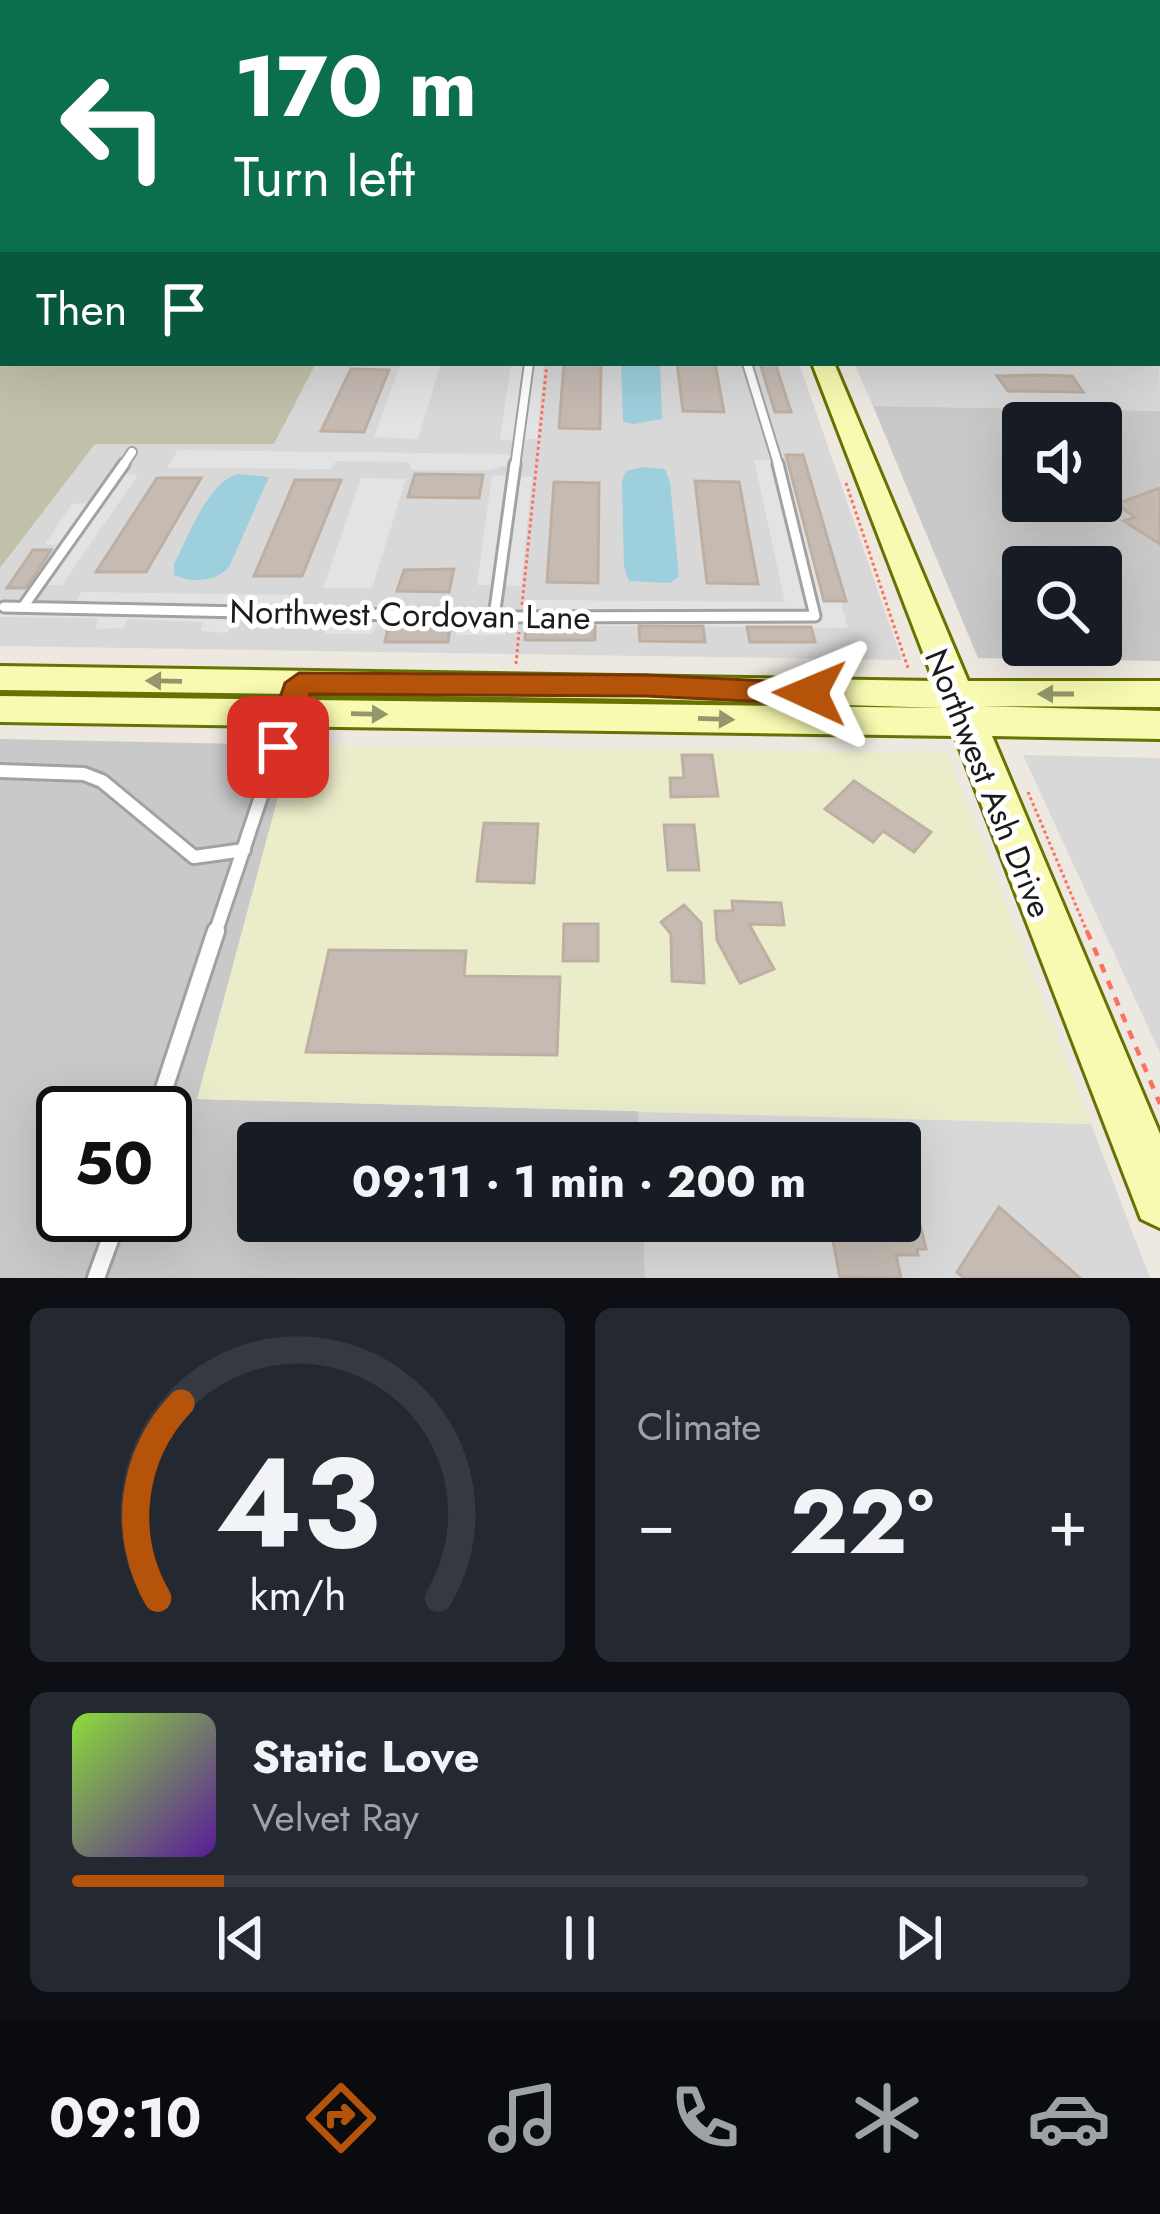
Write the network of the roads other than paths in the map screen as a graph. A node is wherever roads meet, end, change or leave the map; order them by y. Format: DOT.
graph roads {
  1 [pos="529,366"];
  2 [pos="748,366"];
  3 [pos="824,366"];
  4 [pos="132,452"];
  5 [pos="4,607"];
  6 [pos="23,608"];
  7 [pos="494,617"];
  8 [pos="0,678"];
  9 [pos="1160,694"];
  10 [pos="294,698"];
  11 [pos="0,709"];
  12 [pos="959,710"];
  13 [pos="1160,725"];
  14 [pos="0,771"];
  15 [pos="244,850"];
  16 [pos="165,1086"];
  17 [pos="1160,1200"];
  18 [pos="109,1242"];
  19 [pos="96,1278"];
  1 -- 7 [label="lane"];
  2 -- 7 [label="lane, Northwest Cordovan Lane"];
  3 -- 12 [label="main road, Northwest Ash Drive"];
  4 -- 6 [label="lane"];
  5 -- 6 [label="lane, Northwest Cordovan Lane"];
  6 -- 7 [label="lane, Northwest Cordovan Lane"];
  10 -- 8 [label="main road, one-way"];
  9 -- 12 [label="main road, one-way"];
  10 -- 11 [label="main road"];
  10 -- 12 [label="main road"];
  10 -- 15 [label="lane"];
  12 -- 13 [label="main road"];
  12 -- 17 [label="main road, Northwest Ash Drive"];
  14 -- 15 [label="lane"];
  15 -- 16 [label="lane"];
  18 -- 19 [label="lane"];
}
